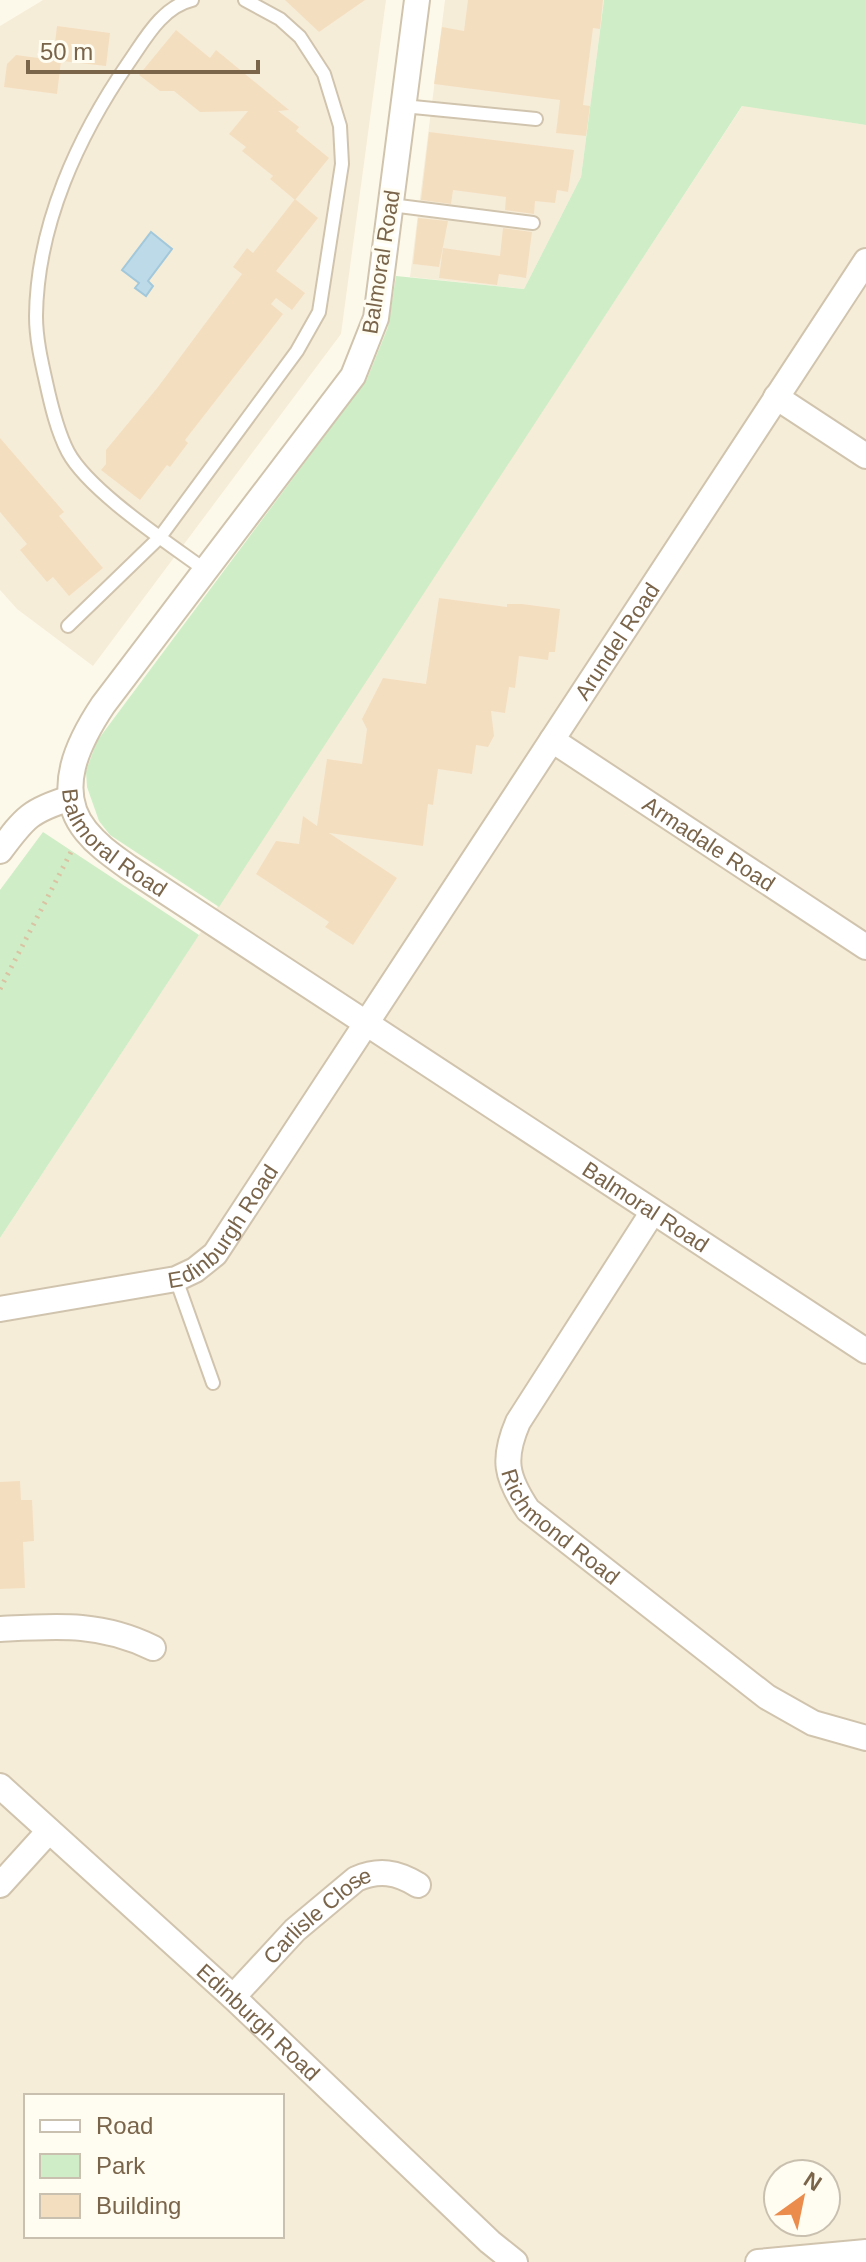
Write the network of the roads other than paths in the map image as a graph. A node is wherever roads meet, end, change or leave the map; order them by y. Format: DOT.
graph roads {
  1 [pos="192,0"];
  2 [pos="245,0"];
  3 [pos="417,0"];
  4 [pos="403,106"];
  5 [pos="536,119"];
  6 [pos="391,205"];
  7 [pos="533,223"];
  8 [pos="866,261"];
  9 [pos="776,397"];
  10 [pos="866,456"];
  11 [pos="160,537"];
  12 [pos="205,570"];
  13 [pos="68,626"];
  14 [pos="552,740"];
  15 [pos="71,798"];
  16 [pos="0,851"];
  17 [pos="866,947"];
  18 [pos="366,1023"];
  19 [pos="652,1213"];
  20 [pos="176,1279"];
  21 [pos="0,1309"];
  22 [pos="866,1351"];
  23 [pos="213,1383"];
  24 [pos="0,1629"];
  25 [pos="153,1648"];
  26 [pos="866,1738"];
  27 [pos="0,1786"];
  28 [pos="49,1831"];
  29 [pos="0,1885"];
  30 [pos="418,1885"];
  31 [pos="233,1997"];
  32 [pos="866,2252"];
  33 [pos="515,2262"];
  34 [pos="758,2262"];
  1 -- 11 [label="lane"];
  2 -- 11 [label="lane"];
  3 -- 4 [label="street, Balmoral Road"];
  4 -- 5 [label="lane"];
  4 -- 6 [label="street, Balmoral Road"];
  6 -- 7 [label="lane"];
  6 -- 12 [label="street, Balmoral Road"];
  8 -- 9 [label="street, Arundel Road"];
  9 -- 10 [label="street"];
  9 -- 14 [label="street, Arundel Road"];
  11 -- 12 [label="lane"];
  11 -- 13 [label="lane"];
  12 -- 15 [label="street, Balmoral Road"];
  14 -- 17 [label="street, Armadale Road"];
  14 -- 18 [label="street, Arundel Road"];
  15 -- 16 [label="street"];
  15 -- 18 [label="street, Balmoral Road"];
  18 -- 19 [label="street, Balmoral Road"];
  18 -- 20 [label="street, Edinburgh Road"];
  19 -- 22 [label="street, Balmoral Road"];
  19 -- 26 [label="street, Richmond Road"];
  20 -- 21 [label="street, Edinburgh Road"];
  20 -- 23 [label="lane"];
  24 -- 25 [label="street"];
  27 -- 28 [label="street, Edinburgh Road"];
  28 -- 29 [label="street"];
  28 -- 31 [label="street, Edinburgh Road"];
  30 -- 31 [label="street, Carlisle Close"];
  31 -- 33 [label="street, Edinburgh Road"];
  32 -- 34 [label="street"];
}
